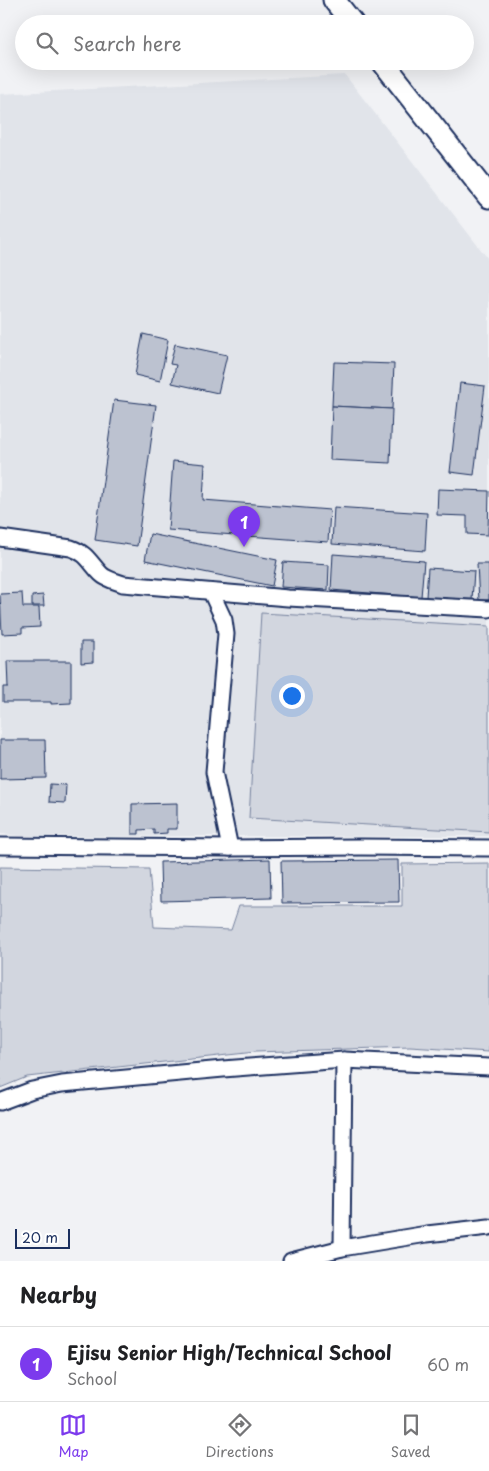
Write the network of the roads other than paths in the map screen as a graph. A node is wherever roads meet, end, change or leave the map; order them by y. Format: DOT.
graph roads {
  1 [pos="334,0"];
  2 [pos="346,15"];
  3 [pos="389,70"];
  4 [pos="489,197"];
  5 [pos="0,538"];
  6 [pos="211,592"];
  7 [pos="489,609"];
  8 [pos="0,846"];
  9 [pos="230,848"];
  10 [pos="489,848"];
  11 [pos="344,1060"];
  12 [pos="489,1067"];
  13 [pos="0,1102"];
  14 [pos="489,1227"];
  15 [pos="342,1248"];
  16 [pos="291,1261"];
  1 -- 2 [label="main road"];
  3 -- 4 [label="main road"];
  5 -- 6 [label="street"];
  6 -- 7 [label="street"];
  6 -- 9 [label="street"];
  8 -- 9 [label="street"];
  9 -- 10 [label="street"];
  11 -- 12 [label="street"];
  11 -- 13 [label="street"];
  11 -- 15 [label="street"];
  14 -- 15 [label="street"];
  15 -- 16 [label="street"];
}
